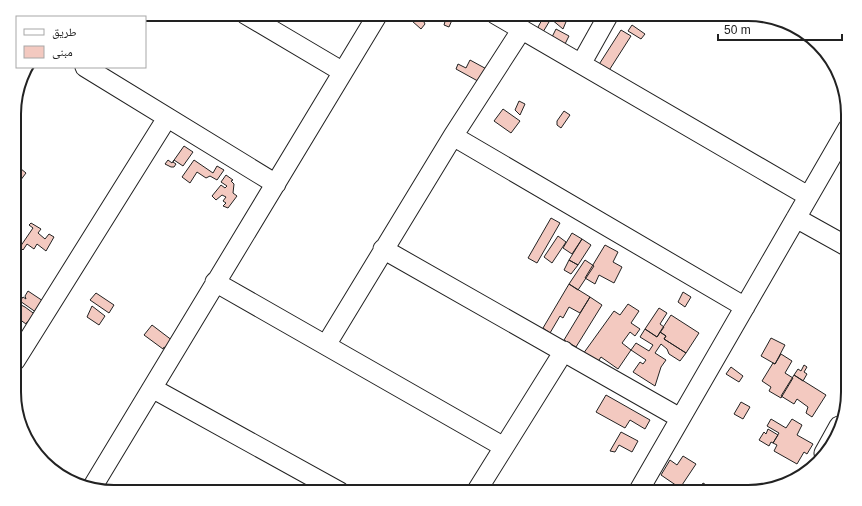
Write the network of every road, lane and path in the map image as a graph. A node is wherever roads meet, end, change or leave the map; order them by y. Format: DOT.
graph roads {
  1 [pos="257,21"];
  2 [pos="374,21"];
  3 [pos="508,21"];
  4 [pos="605,21"];
  5 [pos="522,29"];
  6 [pos="581,64"];
  7 [pos="87,68"];
  8 [pos="343,72"];
  9 [pos="167,118"];
  10 [pos="452,136"];
  11 [pos="841,140"];
  12 [pos="276,184"];
  13 [pos="808,196"];
  14 [pos="796,218"];
  15 [pos="841,243"];
  16 [pos="383,249"];
  17 [pos="215,282"];
  18 [pos="745,307"];
  19 [pos="326,344"];
  20 [pos="21,351"];
  21 [pos="564,351"];
  22 [pos="152,388"];
  23 [pos="680,418"];
  24 [pos="504,447"];
  25 [pos="95,483"];
  26 [pos="327,485"];
  27 [pos="480,485"];
  28 [pos="642,485"];
  1 -- 8 [label="street"];
  2 -- 8 [label="street"];
  3 -- 5 [label="street"];
  4 -- 6 [label="street"];
  5 -- 6 [label="street"];
  5 -- 10 [label="street"];
  6 -- 13 [label="street"];
  7 -- 9 [label="street"];
  8 -- 12 [label="street"];
  9 -- 12 [label="street"];
  9 -- 20 [label="street"];
  10 -- 16 [label="street"];
  10 -- 18 [label="street"];
  11 -- 13 [label="street"];
  12 -- 17 [label="street"];
  13 -- 14 [label="street"];
  14 -- 15 [label="street"];
  14 -- 18 [label="street"];
  16 -- 19 [label="street"];
  16 -- 21 [label="street"];
  17 -- 19 [label="street"];
  17 -- 22 [label="street"];
  18 -- 23 [label="street"];
  19 -- 24 [label="street"];
  21 -- 23 [label="street"];
  21 -- 24 [label="street"];
  22 -- 25 [label="street"];
  22 -- 26 [label="street"];
  23 -- 28 [label="street"];
  24 -- 27 [label="street"];
}
